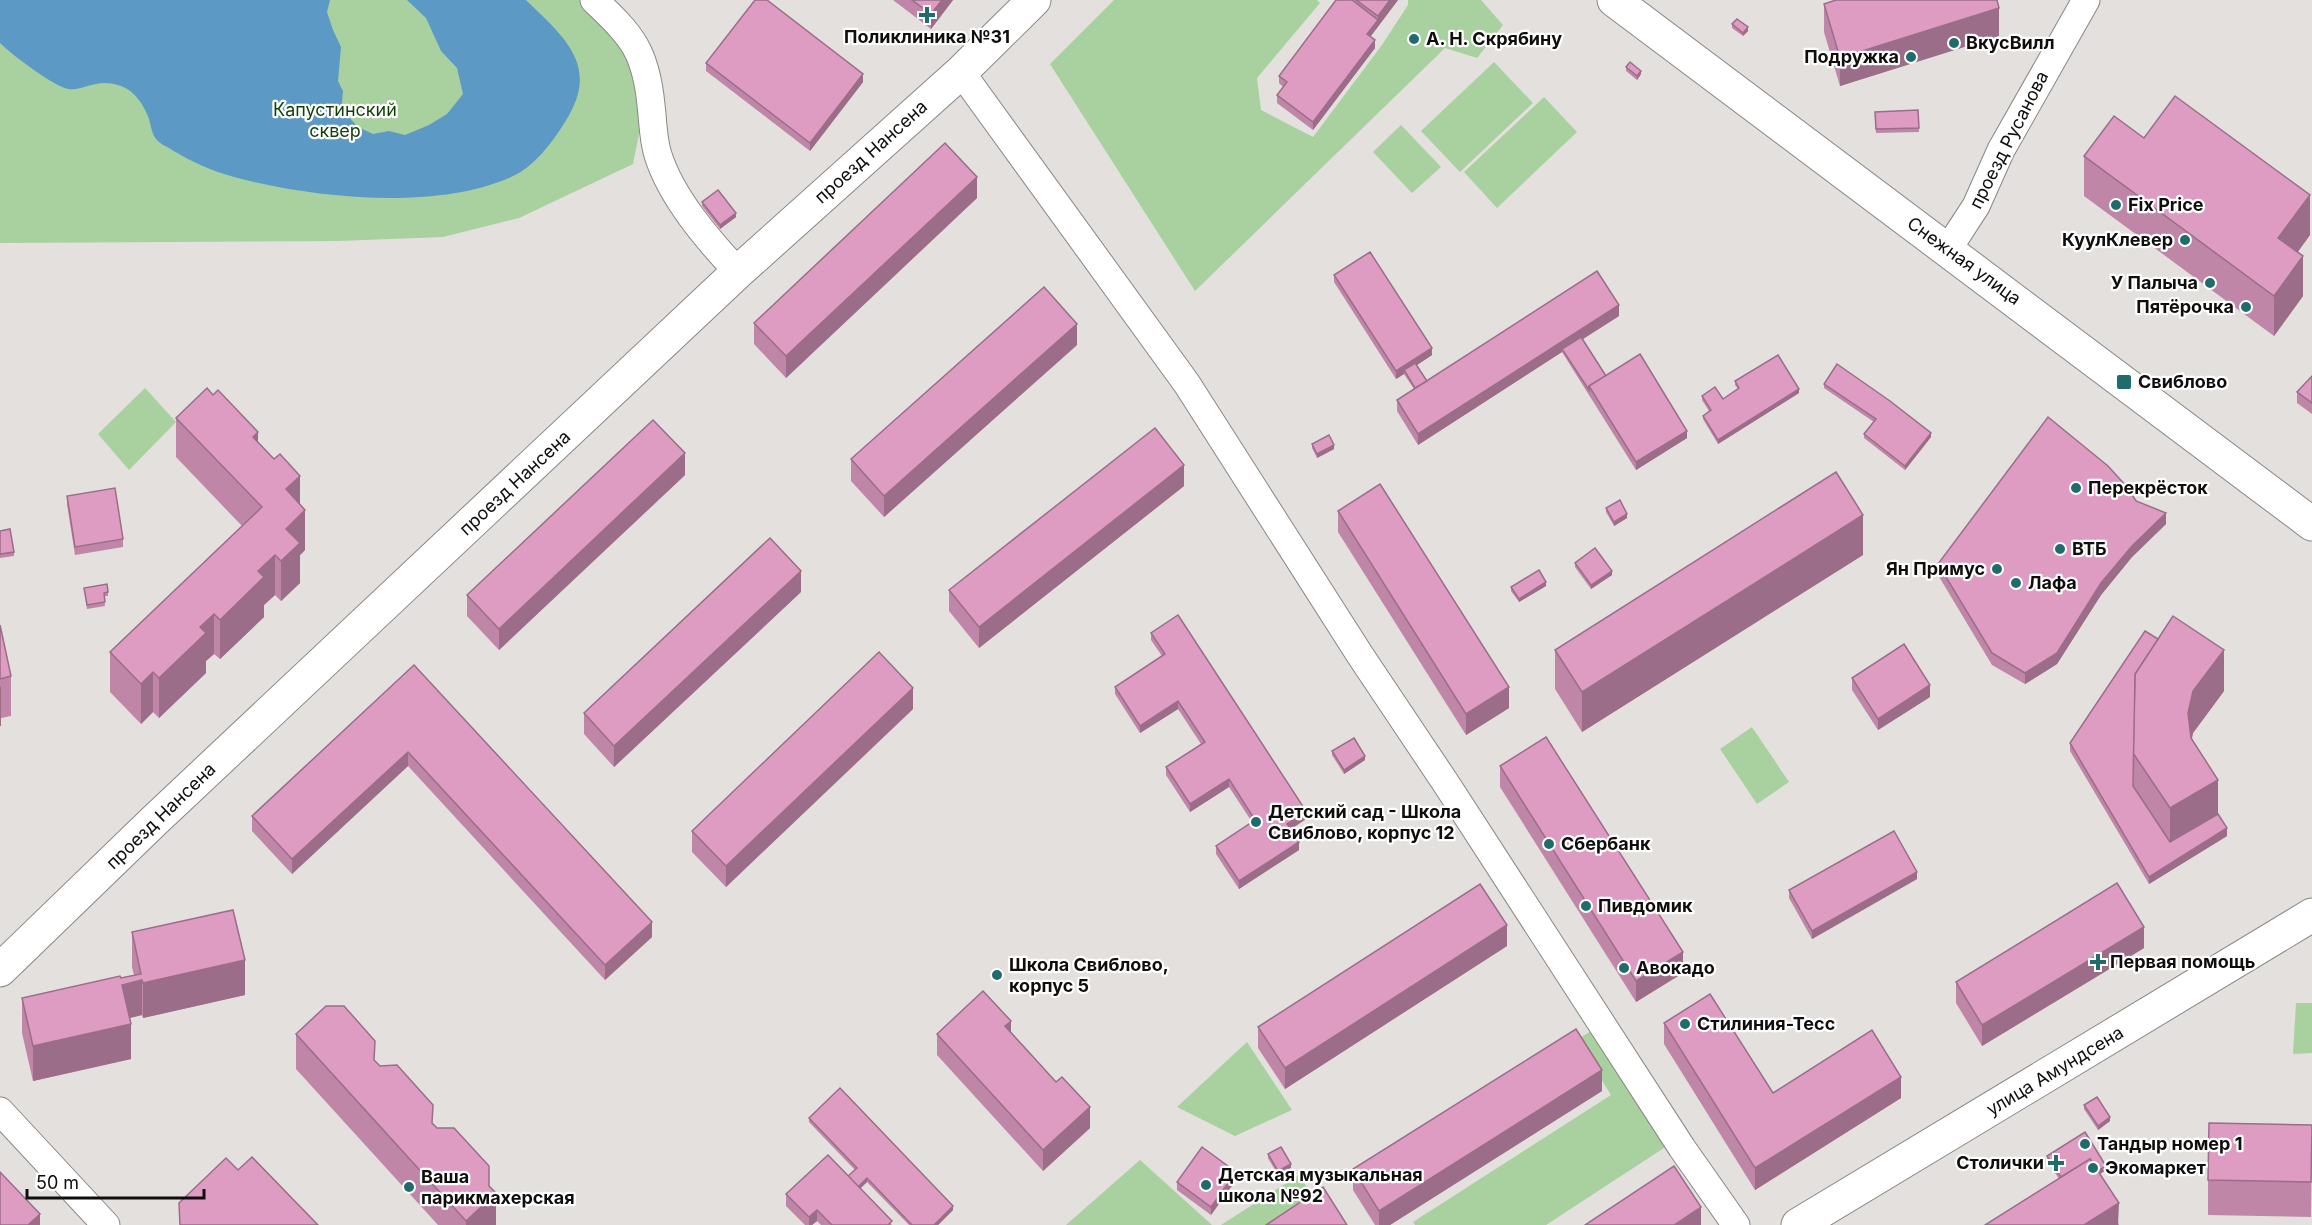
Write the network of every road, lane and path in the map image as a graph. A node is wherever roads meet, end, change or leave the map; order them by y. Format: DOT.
graph roads {
  1 [pos="594,0"];
  2 [pos="1034,0"];
  3 [pos="1614,0"];
  4 [pos="2086,0"];
  5 [pos="961,72"];
  6 [pos="1948,249"];
  7 [pos="738,272"];
  8 [pos="2312,524"];
  9 [pos="2312,915"];
  10 [pos="0,970"];
  11 [pos="0,1111"];
  12 [pos="106,1225"];
  13 [pos="1736,1225"];
  14 [pos="1798,1225"];
  1 -- 7 [label="street"];
  2 -- 5 [label="street, проезд Нансена"];
  3 -- 6 [label="street, Снежная улица"];
  4 -- 6 [label="street, проезд Русанова"];
  5 -- 7 [label="street, проезд Нансена"];
  5 -- 13 [label="street"];
  6 -- 8 [label="street, Снежная улица"];
  7 -- 10 [label="street, проезд Нансена"];
  9 -- 14 [label="street, улица Амундсена"];
  11 -- 12 [label="street"];
}
